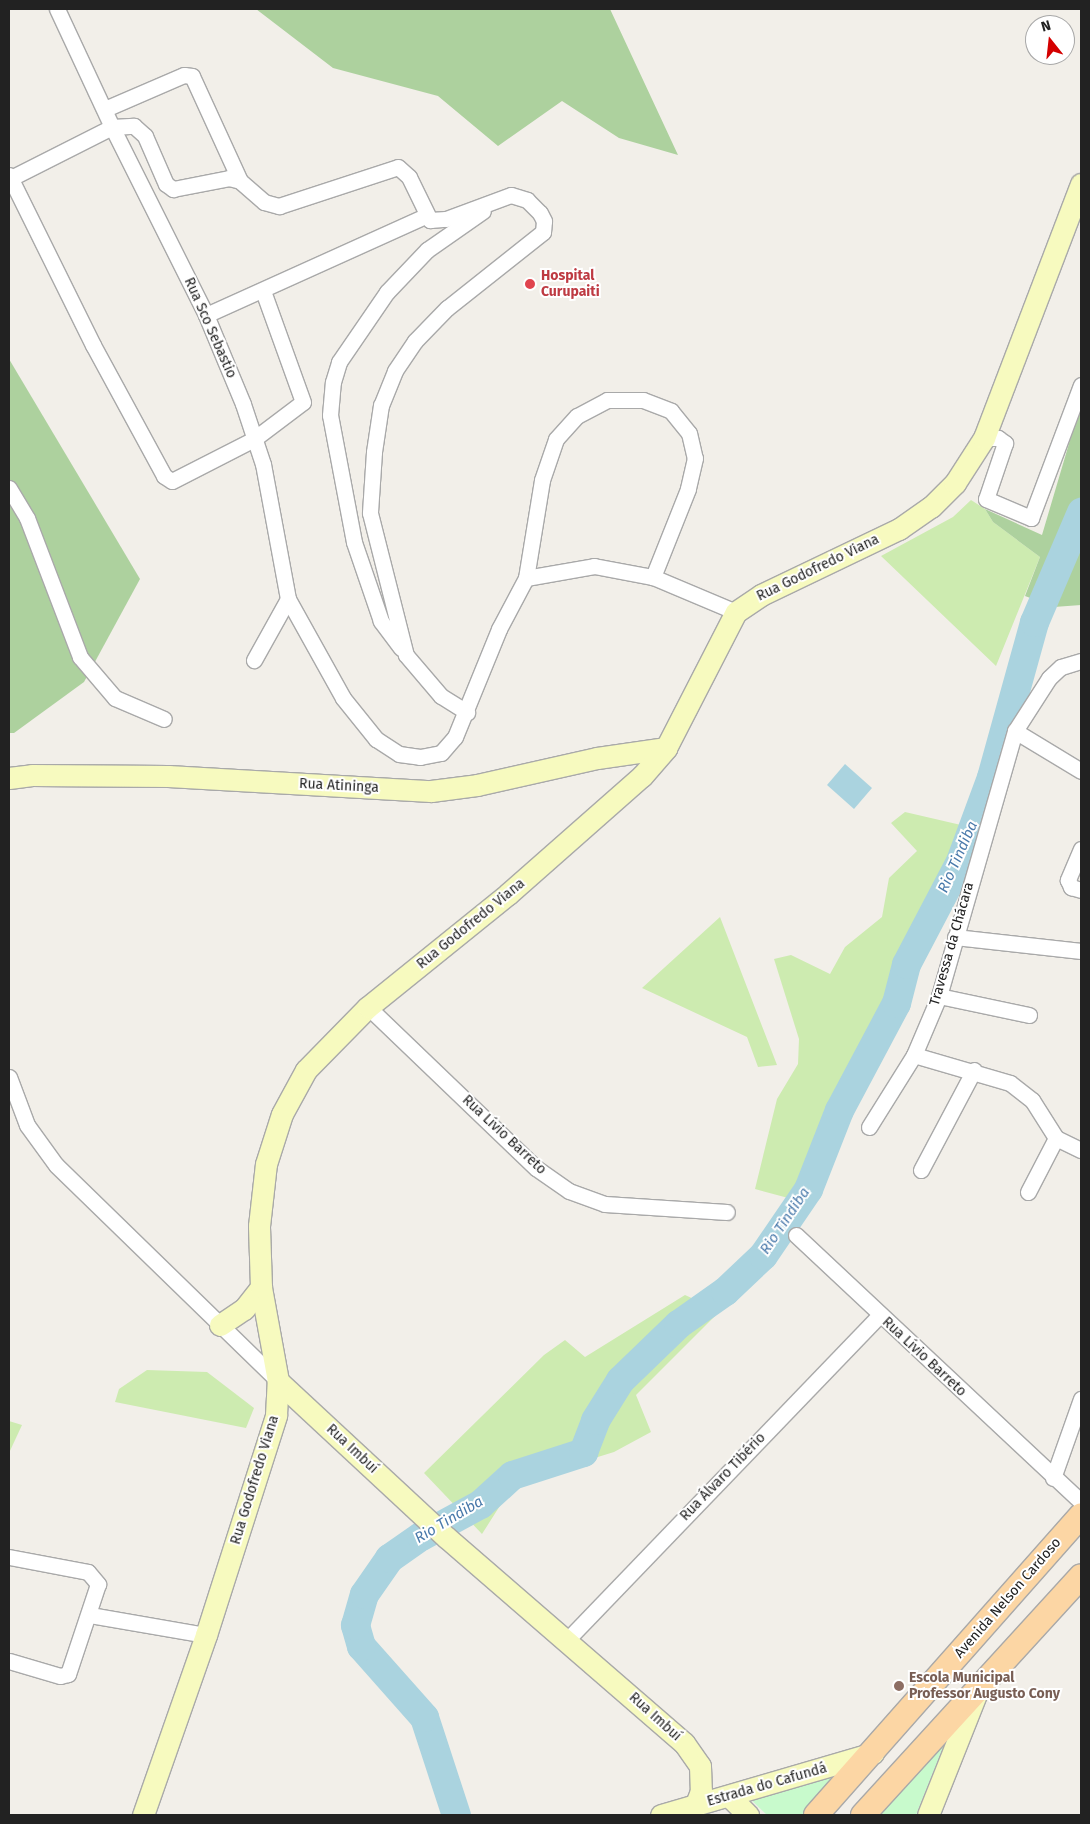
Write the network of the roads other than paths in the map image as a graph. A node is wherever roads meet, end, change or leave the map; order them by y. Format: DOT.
graph roads {
  1 [pos="57,9"];
  2 [pos="105,108"];
  3 [pos="112,127"];
  4 [pos="10,176"];
  5 [pos="240,181"];
  6 [pos="1081,184"];
  7 [pos="502,197"];
  8 [pos="425,216"];
  9 [pos="263,291"];
  10 [pos="206,315"];
  11 [pos="1081,385"];
  12 [pos="984,438"];
  13 [pos="254,439"];
  14 [pos="9,488"];
  15 [pos="653,577"];
  16 [pos="526,578"];
  17 [pos="288,600"];
  18 [pos="736,612"];
  19 [pos="406,655"];
  20 [pos="254,660"];
  21 [pos="1081,661"];
  22 [pos="467,712"];
  23 [pos="164,719"];
  24 [pos="1015,731"];
  25 [pos="666,748"];
  26 [pos="1081,771"];
  27 [pos="9,778"];
  28 [pos="1081,849"];
  29 [pos="1081,890"];
  30 [pos="954,937"];
  31 [pos="1081,951"];
  32 [pos="939,996"];
  33 [pos="368,1007"];
  34 [pos="1029,1014"];
  35 [pos="914,1055"];
  36 [pos="974,1070"];
  37 [pos="9,1077"];
  38 [pos="869,1127"];
  39 [pos="1056,1138"];
  40 [pos="1081,1150"];
  41 [pos="921,1170"];
  42 [pos="1028,1192"];
  43 [pos="727,1212"];
  44 [pos="796,1236"];
  45 [pos="261,1287"];
  46 [pos="880,1315"];
  47 [pos="220,1325"];
  48 [pos="278,1381"];
  49 [pos="1081,1399"];
  50 [pos="1052,1478"];
  51 [pos="1081,1502"];
  52 [pos="1081,1515"];
  53 [pos="9,1557"];
  54 [pos="1081,1576"];
  55 [pos="90,1615"];
  56 [pos="206,1635"];
  57 [pos="567,1640"];
  58 [pos="9,1661"];
  59 [pos="978,1689"];
  60 [pos="873,1753"];
  61 [pos="729,1796"];
  62 [pos="696,1804"];
  63 [pos="143,1815"];
  64 [pos="661,1815"];
  65 [pos="748,1815"];
  66 [pos="816,1815"];
  67 [pos="863,1815"];
  68 [pos="928,1815"];
  1 -- 2 [label="street, Rua Sco Sebastio"];
  2 -- 3 [label="street, Rua Sco Sebastio"];
  2 -- 5 [label="street"];
  3 -- 4 [label="street"];
  3 -- 5 [label="street"];
  3 -- 10 [label="street, Rua Sco Sebastio"];
  4 -- 13 [label="street"];
  5 -- 8 [label="street"];
  6 -- 12 [label="main road, Rua Godofredo Viana"];
  7 -- 8 [label="street"];
  7 -- 19 [label="street"];
  7 -- 19 [label="street"];
  8 -- 9 [label="street"];
  9 -- 10 [label="street"];
  9 -- 13 [label="street"];
  10 -- 13 [label="street, Rua Sco Sebastio"];
  11 -- 12 [label="street"];
  12 -- 18 [label="main road, Rua Godofredo Viana"];
  13 -- 17 [label="street, Rua Sco Sebastio"];
  14 -- 23 [label="street"];
  15 -- 16 [label="street"];
  15 -- 16 [label="street"];
  15 -- 18 [label="street"];
  16 -- 22 [label="street"];
  17 -- 20 [label="street"];
  17 -- 22 [label="street, Rua Sco Sebastio"];
  18 -- 25 [label="main road, Rua Godofredo Viana"];
  19 -- 22 [label="street"];
  21 -- 24 [label="street, Travessa da Chácara"];
  24 -- 26 [label="street"];
  24 -- 30 [label="street, Travessa da Chácara"];
  25 -- 27 [label="main road, Rua Atininga"];
  25 -- 33 [label="main road, Rua Godofredo Viana"];
  28 -- 29 [label="street"];
  30 -- 31 [label="street"];
  30 -- 32 [label="street, Travessa da Chácara"];
  32 -- 34 [label="street"];
  32 -- 35 [label="street, Travessa da Chácara"];
  33 -- 43 [label="street, Rua Lívio Barreto"];
  33 -- 45 [label="main road, Rua Godofredo Viana"];
  35 -- 36 [label="street"];
  35 -- 38 [label="street, Travessa da Chácara"];
  36 -- 39 [label="street"];
  36 -- 41 [label="street"];
  37 -- 47 [label="street, Rua Imbuí"];
  39 -- 40 [label="street"];
  39 -- 42 [label="street"];
  44 -- 46 [label="street, Rua Lívio Barreto"];
  45 -- 47 [label="main road"];
  45 -- 48 [label="main road, Rua Godofredo Viana"];
  46 -- 50 [label="street, Rua Lívio Barreto"];
  46 -- 57 [label="street, Rua Álvaro Tibério"];
  47 -- 48 [label="street, Rua Imbuí"];
  48 -- 56 [label="main road, Rua Godofredo Viana"];
  48 -- 57 [label="main road, Rua Imbuí"];
  49 -- 50 [label="street"];
  50 -- 51 [label="street, Rua Lívio Barreto"];
  52 -- 60 [label="main road, Avenida Nelson Cardoso"];
  53 -- 55 [label="street"];
  54 -- 59 [label="main road"];
  55 -- 56 [label="street"];
  55 -- 58 [label="street"];
  56 -- 63 [label="main road, Rua Godofredo Viana"];
  57 -- 62 [label="main road, Rua Imbuí"];
  59 -- 67 [label="main road"];
  59 -- 68 [label="main road"];
  60 -- 61 [label="main road, Estrada do Cafundá"];
  60 -- 66 [label="main road, Avenida Nelson Cardoso"];
  61 -- 62 [label="main road, Estrada do Cafundá"];
  61 -- 65 [label="main road"];
  62 -- 64 [label="main road, Estrada do Cafundá"];
}
